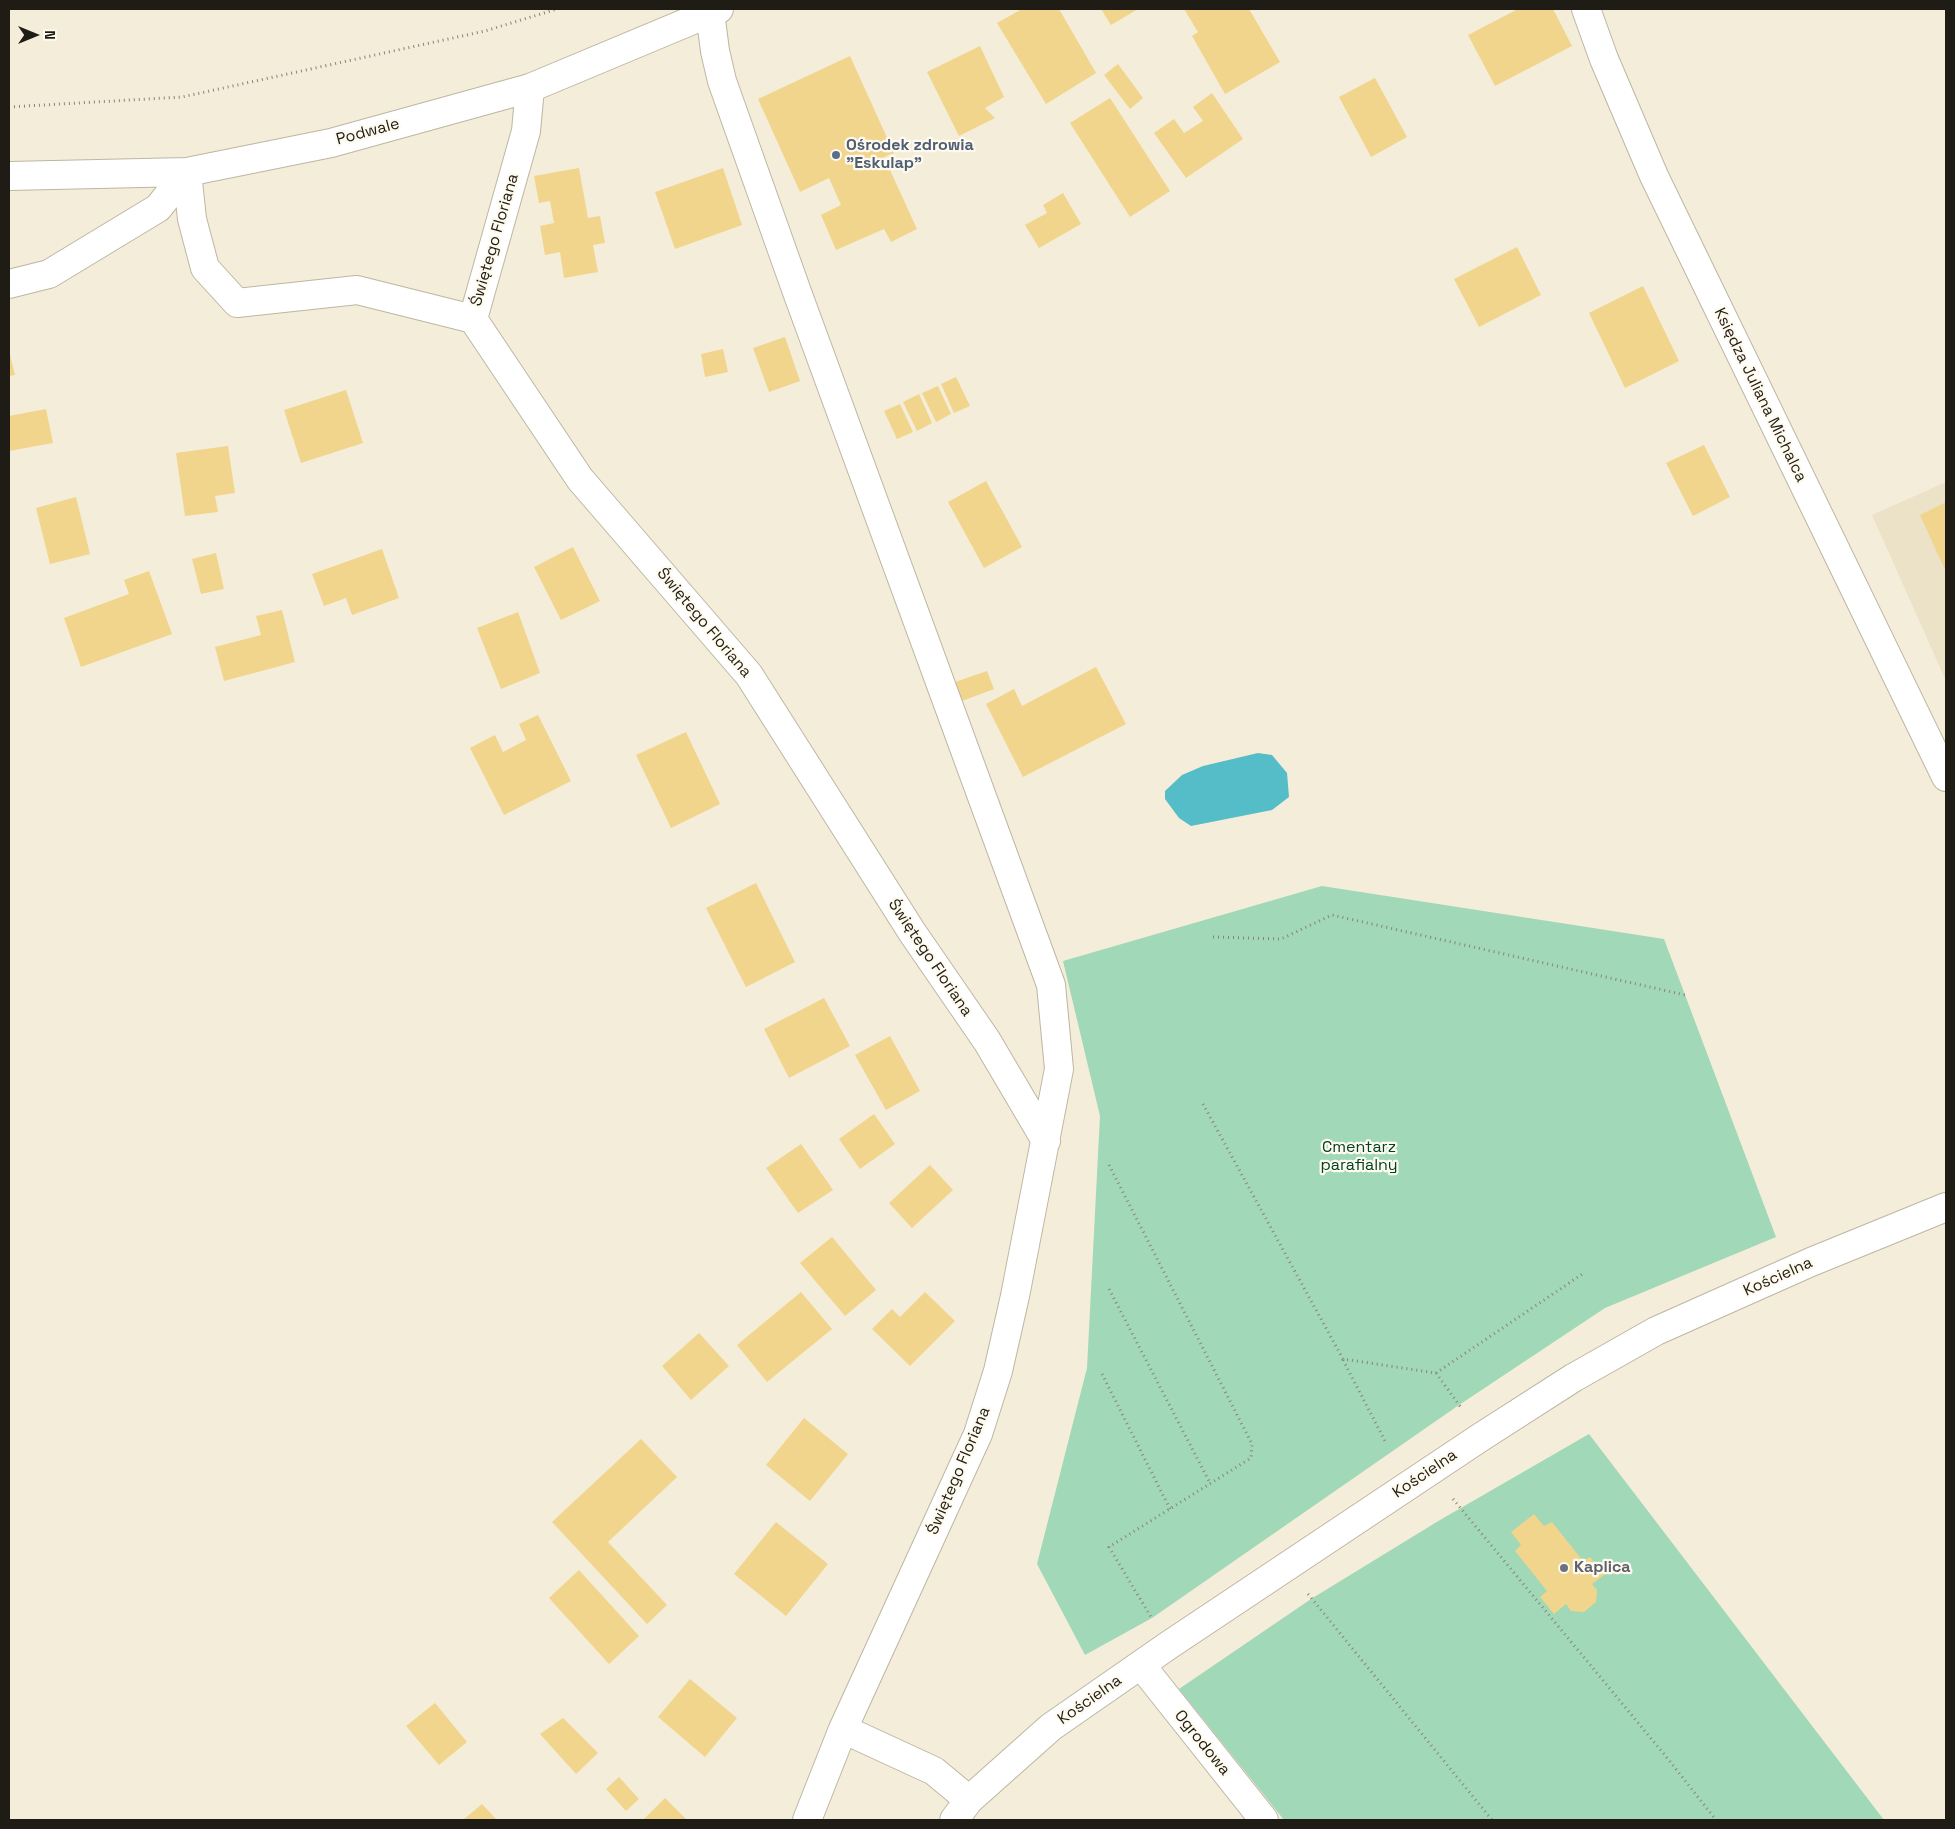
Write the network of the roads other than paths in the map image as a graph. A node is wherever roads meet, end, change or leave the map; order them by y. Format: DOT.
graph roads {
  1 [pos="1586,9"];
  2 [pos="715,10"];
  3 [pos="530,88"];
  4 [pos="187,172"];
  5 [pos="9,176"];
  6 [pos="9,284"];
  7 [pos="473,319"];
  8 [pos="1946,777"];
  9 [pos="1046,1141"];
  10 [pos="1946,1207"];
  11 [pos="1141,1665"];
  12 [pos="843,1729"];
  13 [pos="961,1810"];
  14 [pos="807,1820"];
  15 [pos="1264,1820"];
  1 -- 8 [label="street, Księdza Juliana Michalca"];
  2 -- 3 [label="street, Podwale"];
  2 -- 9 [label="street, Świętego Floriana"];
  3 -- 4 [label="street, Podwale"];
  3 -- 7 [label="street, Świętego Floriana"];
  4 -- 5 [label="street, Podwale"];
  4 -- 6 [label="street"];
  4 -- 7 [label="street"];
  7 -- 9 [label="street, Świętego Floriana"];
  9 -- 12 [label="street, Świętego Floriana"];
  10 -- 11 [label="street, Kościelna"];
  11 -- 13 [label="street, Kościelna"];
  11 -- 15 [label="street, Ogrodowa"];
  12 -- 13 [label="street"];
  12 -- 14 [label="street, Świętego Floriana"];
}
